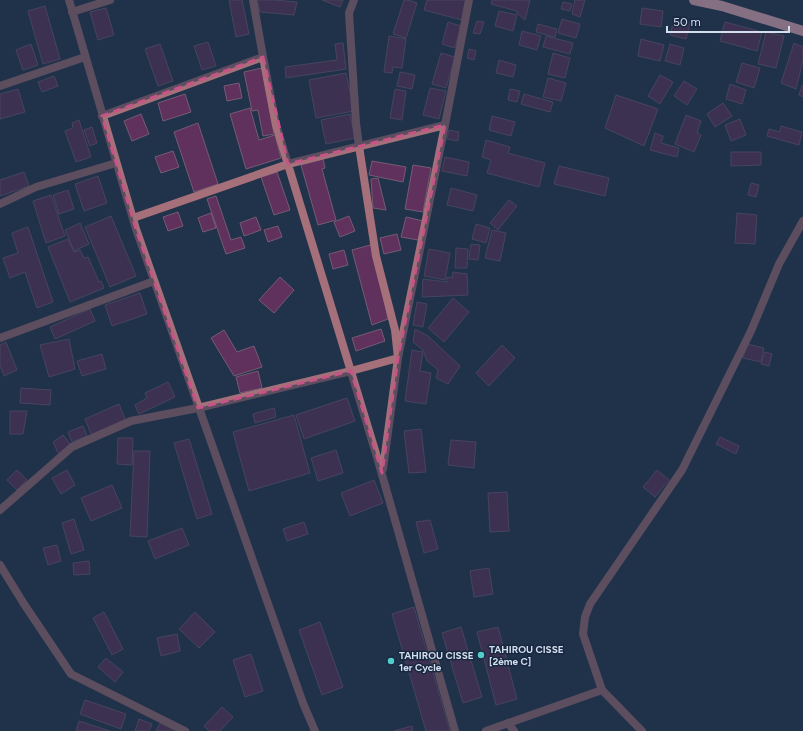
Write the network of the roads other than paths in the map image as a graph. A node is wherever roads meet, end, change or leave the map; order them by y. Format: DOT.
graph roads {
  1 [pos="69,0"];
  2 [pos="110,0"];
  3 [pos="254,0"];
  4 [pos="354,0"];
  5 [pos="469,0"];
  6 [pos="694,0"];
  7 [pos="72,12"];
  8 [pos="803,31"];
  9 [pos="85,57"];
  10 [pos="263,57"];
  11 [pos="0,86"];
  12 [pos="102,116"];
  13 [pos="445,125"];
  14 [pos="359,146"];
  15 [pos="116,163"];
  16 [pos="288,164"];
  17 [pos="0,204"];
  18 [pos="132,218"];
  19 [pos="803,222"];
  20 [pos="154,281"];
  21 [pos="0,338"];
  22 [pos="398,358"];
  23 [pos="351,371"];
  24 [pos="198,408"];
  25 [pos="382,473"];
  26 [pos="0,510"];
  27 [pos="0,566"];
  28 [pos="602,690"];
  29 [pos="508,723"];
  30 [pos="185,731"];
  31 [pos="315,731"];
  32 [pos="455,731"];
  33 [pos="486,731"];
  34 [pos="514,731"];
  35 [pos="642,731"];
  1 -- 7 [label="street"];
  2 -- 7 [label="street"];
  3 -- 10 [label="street"];
  4 -- 14 [label="street"];
  5 -- 13 [label="street"];
  6 -- 8 [label="main road"];
  7 -- 9 [label="street"];
  9 -- 11 [label="street"];
  9 -- 12 [label="street"];
  10 -- 12 [label="street"];
  10 -- 16 [label="street"];
  12 -- 15 [label="street"];
  13 -- 14 [label="street"];
  13 -- 22 [label="street"];
  14 -- 16 [label="street"];
  14 -- 22 [label="street"];
  15 -- 17 [label="street"];
  15 -- 18 [label="street"];
  16 -- 18 [label="street"];
  16 -- 23 [label="street"];
  18 -- 20 [label="street"];
  19 -- 28 [label="street"];
  20 -- 21 [label="street"];
  20 -- 24 [label="street"];
  22 -- 23 [label="street"];
  22 -- 25 [label="street"];
  23 -- 24 [label="street"];
  23 -- 25 [label="street"];
  24 -- 26 [label="street"];
  24 -- 31 [label="street"];
  25 -- 32 [label="street"];
  27 -- 30 [label="street"];
  28 -- 29 [label="street"];
  28 -- 35 [label="street"];
  29 -- 33 [label="street"];
  29 -- 34 [label="street"];
}
